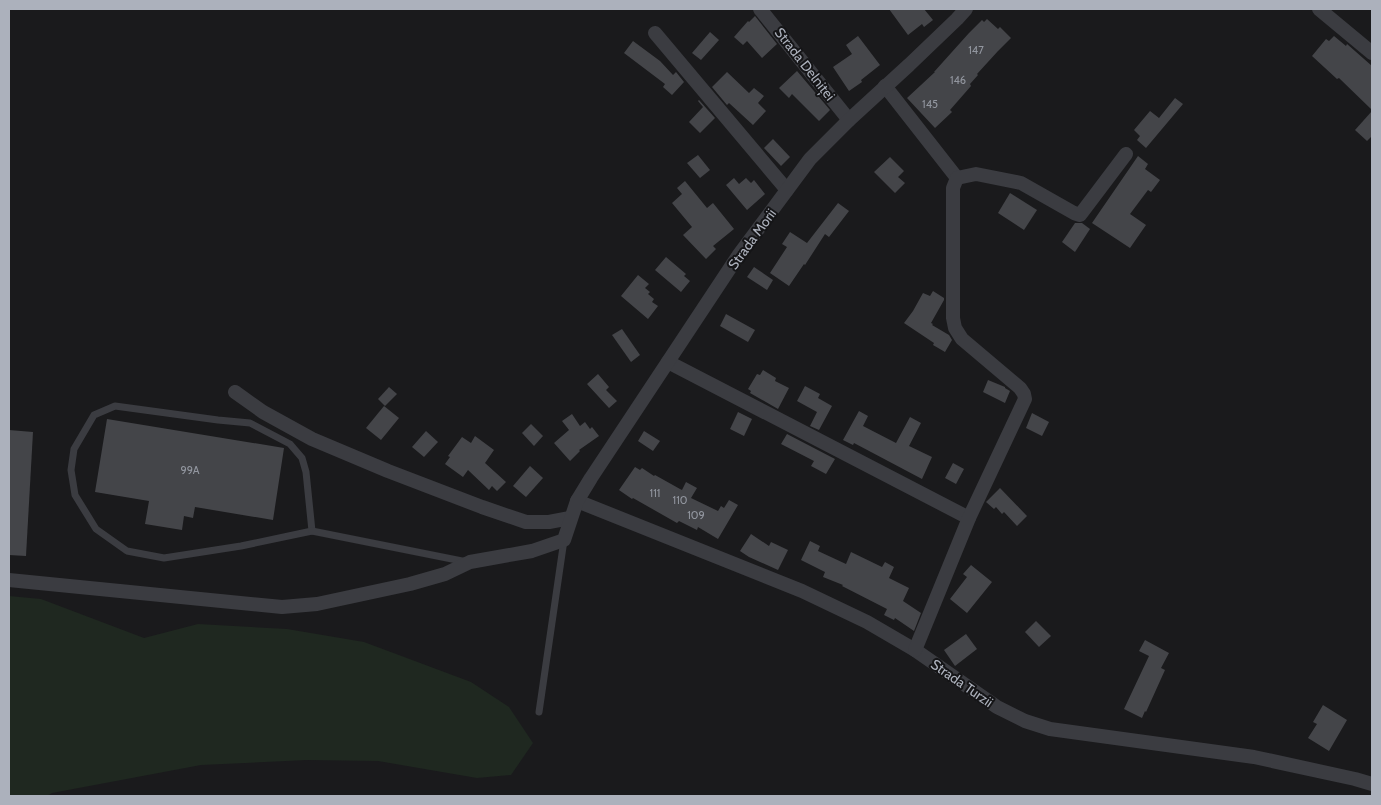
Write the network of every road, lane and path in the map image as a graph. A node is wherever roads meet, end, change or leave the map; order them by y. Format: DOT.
graph roads {
  1 [pos="760,9"];
  2 [pos="966,9"];
  3 [pos="1318,9"];
  4 [pos="655,33"];
  5 [pos="1372,53"];
  6 [pos="886,86"];
  7 [pos="849,120"];
  8 [pos="1126,154"];
  9 [pos="957,178"];
  10 [pos="787,190"];
  11 [pos="668,362"];
  12 [pos="234,392"];
  13 [pos="577,501"];
  14 [pos="570,518"];
  15 [pos="969,518"];
  16 [pos="312,531"];
  17 [pos="564,540"];
  18 [pos="470,562"];
  19 [pos="9,580"];
  20 [pos="915,650"];
  21 [pos="539,712"];
  22 [pos="1372,784"];
  1 -- 7 [label="street, Strada Delniței"];
  2 -- 6 [label="street, Strada Morii"];
  3 -- 5 [label="street"];
  4 -- 10 [label="street"];
  6 -- 7 [label="street, Strada Morii"];
  6 -- 9 [label="street"];
  7 -- 10 [label="street, Strada Morii"];
  8 -- 9 [label="street"];
  9 -- 15 [label="street"];
  10 -- 11 [label="street, Strada Morii"];
  11 -- 13 [label="street, Strada Morii"];
  11 -- 15 [label="street"];
  12 -- 14 [label="street"];
  13 -- 14 [label="street, Strada Morii"];
  13 -- 20 [label="street, Strada Turzii"];
  14 -- 17 [label="street, Strada Morii"];
  15 -- 20 [label="street"];
  16 -- 16 [label="lane"];
  16 -- 18 [label="lane"];
  17 -- 18 [label="street"];
  17 -- 21 [label="lane"];
  18 -- 19 [label="street"];
  20 -- 22 [label="street, Strada Turzii"];
}
